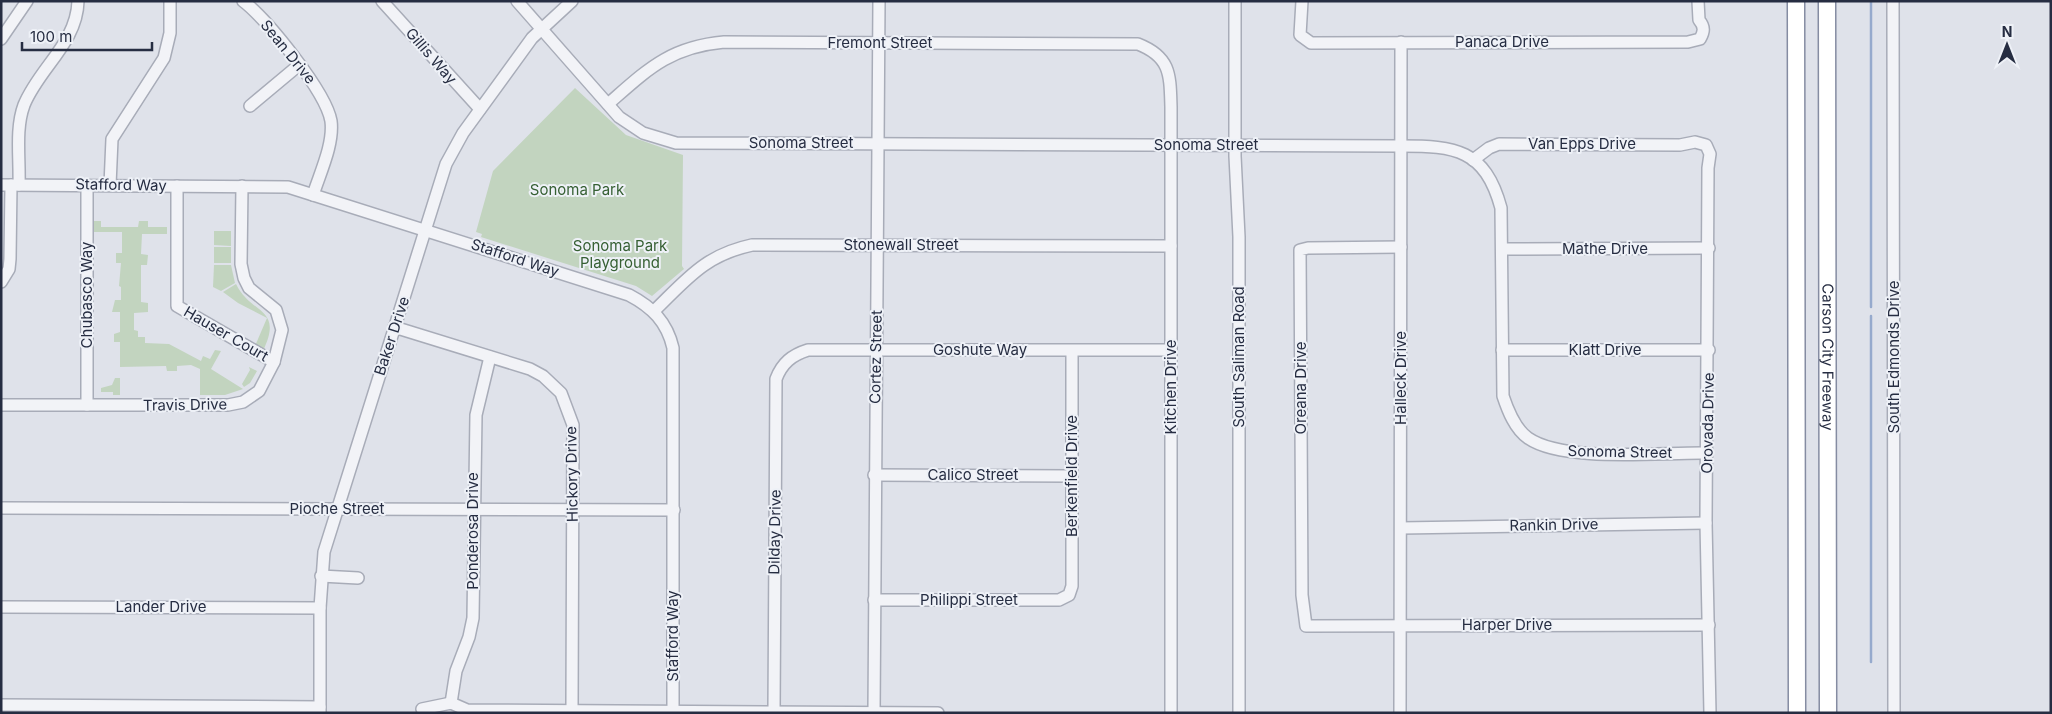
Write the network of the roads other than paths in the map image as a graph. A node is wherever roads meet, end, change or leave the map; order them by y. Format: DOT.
graph roads {
  1 [pos="27,1"];
  2 [pos="78,1"];
  3 [pos="170,1"];
  4 [pos="243,1"];
  5 [pos="382,1"];
  6 [pos="517,1"];
  7 [pos="572,1"];
  8 [pos="879,1"];
  9 [pos="1235,1"];
  10 [pos="1302,1"];
  11 [pos="1698,1"];
  12 [pos="1796,1"];
  13 [pos="1827,1"];
  14 [pos="1893,1"];
  15 [pos="541,29"];
  16 [pos="1,39"];
  17 [pos="1401,42"];
  18 [pos="879,43"];
  19 [pos="1165,62"];
  20 [pos="299,65"];
  21 [pos="608,104"];
  22 [pos="250,106"];
  23 [pos="480,109"];
  24 [pos="1695,142"];
  25 [pos="879,144"];
  26 [pos="1171,145"];
  27 [pos="1235,145"];
  28 [pos="1401,146"];
  29 [pos="1473,160"];
  30 [pos="11,185"];
  31 [pos="87,185"];
  32 [pos="110,185"];
  33 [pos="177,186"];
  34 [pos="242,186"];
  35 [pos="313,195"];
  36 [pos="425,230"];
  37 [pos="878,245"];
  38 [pos="1171,246"];
  39 [pos="1401,247"];
  40 [pos="1709,248"];
  41 [pos="1502,249"];
  42 [pos="1,282"];
  43 [pos="654,311"];
  44 [pos="394,327"];
  45 [pos="875,350"];
  46 [pos="1171,350"];
  47 [pos="1502,350"];
  48 [pos="1709,350"];
  49 [pos="1072,351"];
  50 [pos="490,356"];
  51 [pos="790,358"];
  52 [pos="274,362"];
  53 [pos="1,405"];
  54 [pos="87,405"];
  55 [pos="1707,453"];
  56 [pos="874,475"];
  57 [pos="1072,476"];
  58 [pos="1,508"];
  59 [pos="336,508"];
  60 [pos="473,509"];
  61 [pos="572,510"];
  62 [pos="674,510"];
  63 [pos="1706,523"];
  64 [pos="1401,528"];
  65 [pos="321,576"];
  66 [pos="358,578"];
  67 [pos="1063,599"];
  68 [pos="874,600"];
  69 [pos="1,607"];
  70 [pos="320,608"];
  71 [pos="1709,625"];
  72 [pos="1306,626"];
  73 [pos="1400,626"];
  74 [pos="451,703"];
  75 [pos="1,705"];
  76 [pos="422,708"];
  77 [pos="320,710"];
  78 [pos="572,710"];
  79 [pos="673,711"];
  80 [pos="774,712"];
  81 [pos="874,712"];
  82 [pos="938,713"];
  83 [pos="1172,713"];
  84 [pos="1239,713"];
  85 [pos="1400,713"];
  86 [pos="1710,713"];
  87 [pos="1797,713"];
  88 [pos="1828,713"];
  89 [pos="1894,713"];
  1 -- 16 [label="street"];
  2 -- 30 [label="street"];
  3 -- 32 [label="street"];
  4 -- 20 [label="street, Sean Drive"];
  5 -- 23 [label="street, Gillis Way"];
  6 -- 15 [label="street, Sonoma Street"];
  7 -- 15 [label="street, Baker Drive"];
  8 -- 18 [label="street, Cortez Street"];
  9 -- 27 [label="street, South Saliman Road"];
  10 -- 17 [label="street, Panaca Drive"];
  11 -- 17 [label="street, Panaca Drive"];
  12 -- 87 [label="highway"];
  13 -- 88 [label="highway, Carson City Freeway"];
  14 -- 89 [label="street, South Edmonds Drive"];
  15 -- 21 [label="street, Sonoma Street"];
  15 -- 23 [label="street, Baker Drive"];
  17 -- 28 [label="street, Halleck Drive"];
  18 -- 19 [label="street, Fremont Street"];
  18 -- 21 [label="street, Fremont Street"];
  18 -- 25 [label="street, Cortez Street"];
  19 -- 26 [label="street, Kitchen Drive"];
  20 -- 22 [label="street"];
  20 -- 35 [label="street, Sean Drive"];
  21 -- 25 [label="street, Sonoma Street"];
  23 -- 36 [label="street, Baker Drive"];
  24 -- 29 [label="street, Van Epps Drive"];
  24 -- 40 [label="street, Orovada Drive"];
  25 -- 26 [label="street, Sonoma Street"];
  25 -- 37 [label="street, Cortez Street"];
  26 -- 27 [label="street, Sonoma Street"];
  26 -- 38 [label="street, Kitchen Drive"];
  27 -- 28 [label="street, Sonoma Street"];
  27 -- 84 [label="street, South Saliman Road"];
  28 -- 29 [label="street, Sonoma Street"];
  28 -- 39 [label="street, Halleck Drive"];
  29 -- 41 [label="street, Sonoma Street"];
  30 -- 31 [label="street, Stafford Way"];
  30 -- 42 [label="street"];
  31 -- 32 [label="street, Stafford Way"];
  31 -- 54 [label="street, Chubasco Way"];
  32 -- 33 [label="street, Stafford Way"];
  33 -- 34 [label="street, Stafford Way"];
  33 -- 52 [label="street, Hauser Court"];
  34 -- 35 [label="street, Stafford Way"];
  34 -- 52 [label="street, Travis Drive"];
  35 -- 36 [label="street, Stafford Way"];
  36 -- 43 [label="street, Stafford Way"];
  36 -- 44 [label="street, Baker Drive"];
  37 -- 38 [label="street, Stonewall Street"];
  37 -- 43 [label="street, Stonewall Street"];
  37 -- 45 [label="street, Cortez Street"];
  38 -- 46 [label="street, Kitchen Drive"];
  39 -- 64 [label="street, Halleck Drive"];
  39 -- 72 [label="street, Oreana Drive"];
  40 -- 41 [label="street, Mathe Drive"];
  40 -- 48 [label="street, Orovada Drive"];
  41 -- 47 [label="street, Sonoma Street"];
  43 -- 62 [label="street, Stafford Way"];
  44 -- 50 [label="street, Hickory Drive"];
  44 -- 59 [label="street, Baker Drive"];
  45 -- 49 [label="street, Goshute Way"];
  45 -- 51 [label="street, Goshute Way"];
  45 -- 56 [label="street, Cortez Street"];
  46 -- 49 [label="street, Goshute Way"];
  46 -- 83 [label="street, Kitchen Drive"];
  47 -- 48 [label="street, Klatt Drive"];
  47 -- 55 [label="street, Sonoma Street"];
  48 -- 55 [label="street, Orovada Drive"];
  49 -- 57 [label="street, Berkenfield Drive"];
  50 -- 60 [label="street, Ponderosa Drive"];
  50 -- 61 [label="street, Hickory Drive"];
  51 -- 80 [label="street, Dilday Drive"];
  52 -- 54 [label="street, Travis Drive"];
  53 -- 54 [label="street, Travis Drive"];
  55 -- 63 [label="street, Orovada Drive"];
  56 -- 57 [label="street, Calico Street"];
  56 -- 68 [label="street, Cortez Street"];
  57 -- 67 [label="street, Berkenfield Drive"];
  58 -- 59 [label="street, Pioche Street"];
  59 -- 60 [label="street, Pioche Street"];
  59 -- 65 [label="street, Baker Drive"];
  60 -- 61 [label="street, Pioche Street"];
  60 -- 74 [label="street, Ponderosa Drive"];
  61 -- 62 [label="street, Pioche Street"];
  61 -- 78 [label="street, Hickory Drive"];
  62 -- 79 [label="street, Stafford Way"];
  63 -- 64 [label="street, Rankin Drive"];
  63 -- 71 [label="street, Orovada Drive"];
  64 -- 73 [label="street, Halleck Drive"];
  65 -- 66 [label="street"];
  65 -- 70 [label="street, Baker Drive"];
  67 -- 68 [label="street, Philippi Street"];
  68 -- 81 [label="street, Cortez Street"];
  69 -- 70 [label="street, Lander Drive"];
  70 -- 77 [label="street, Baker Drive"];
  71 -- 73 [label="street, Harper Drive"];
  71 -- 86 [label="street, Orovada Drive"];
  72 -- 73 [label="street, Harper Drive"];
  73 -- 85 [label="street, Halleck Drive"];
  74 -- 76 [label="street"];
  74 -- 78 [label="street"];
  75 -- 77 [label="street"];
  78 -- 79 [label="street"];
  79 -- 80 [label="street"];
  80 -- 81 [label="street"];
  81 -- 82 [label="street"];
}
